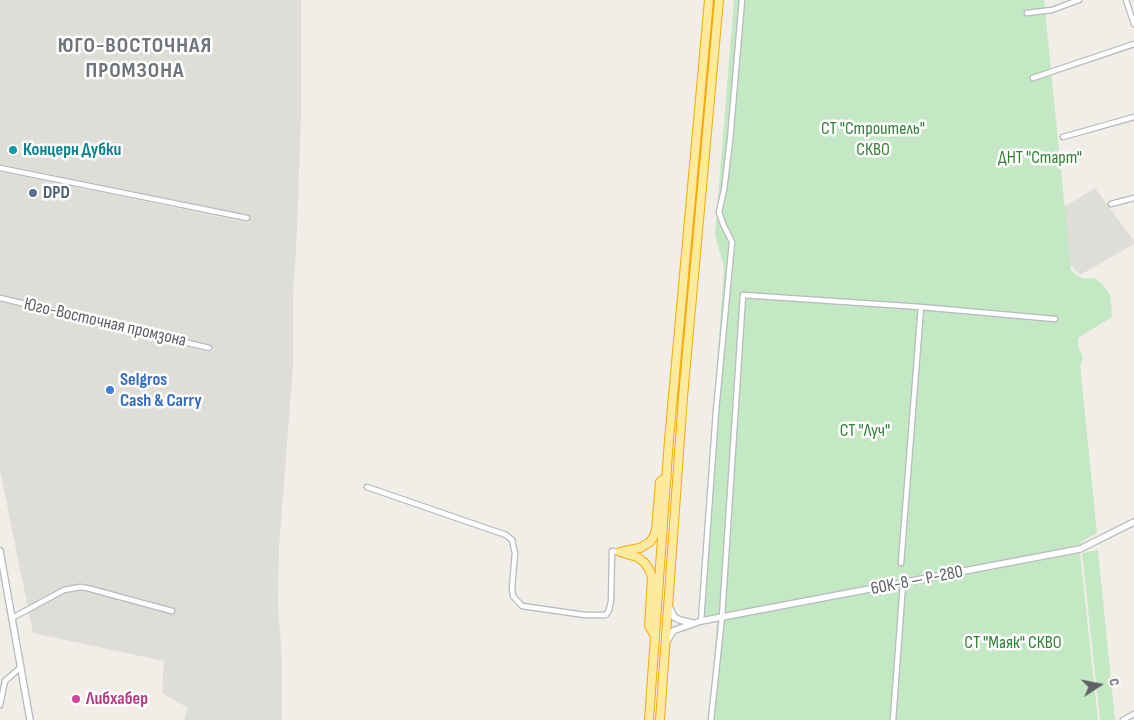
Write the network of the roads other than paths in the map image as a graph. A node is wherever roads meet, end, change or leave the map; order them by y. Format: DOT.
graph roads {
  1 [pos="709,0"];
  2 [pos="719,0"];
  3 [pos="742,0"];
  4 [pos="1079,0"];
  5 [pos="1126,0"];
  6 [pos="1026,13"];
  7 [pos="1134,24"];
  8 [pos="1134,44"];
  9 [pos="1033,78"];
  10 [pos="1134,117"];
  11 [pos="1063,137"];
  12 [pos="0,168"];
  13 [pos="1134,198"];
  14 [pos="1111,204"];
  15 [pos="247,218"];
  16 [pos="0,298"];
  17 [pos="921,307"];
  18 [pos="1055,319"];
  19 [pos="209,348"];
  20 [pos="666,480"];
  21 [pos="676,485"];
  22 [pos="367,487"];
  23 [pos="1134,522"];
  24 [pos="0,551"];
  25 [pos="620,552"];
  26 [pos="901,564"];
  27 [pos="903,584"];
  28 [pos="668,601"];
  29 [pos="172,611"];
  30 [pos="722,617"];
  31 [pos="12,618"];
  32 [pos="701,621"];
  33 [pos="694,623"];
  34 [pos="655,636"];
  35 [pos="664,647"];
  36 [pos="21,666"];
  37 [pos="0,705"];
  38 [pos="1134,714"];
  39 [pos="30,720"];
  40 [pos="649,720"];
  41 [pos="660,720"];
  42 [pos="711,720"];
  43 [pos="893,720"];
  44 [pos="1123,720"];
  1 -- 20 [label="highway"];
  2 -- 21 [label="highway"];
  3 -- 32 [label="street"];
  4 -- 6 [label="street"];
  5 -- 7 [label="street"];
  8 -- 9 [label="street"];
  10 -- 11 [label="street"];
  12 -- 15 [label="street"];
  13 -- 14 [label="street"];
  16 -- 19 [label="street, Юго-Восточная промзона"];
  17 -- 18 [label="street"];
  17 -- 26 [label="street"];
  17 -- 30 [label="street"];
  20 -- 21 [label="highway"];
  20 -- 25 [label="highway"];
  20 -- 34 [label="highway"];
  21 -- 28 [label="highway"];
  22 -- 25 [label="street"];
  23 -- 27 [label="street, 60К-8 — Р-280"];
  24 -- 31 [label="street"];
  25 -- 34 [label="highway"];
  27 -- 30 [label="street, 60К-8 — Р-280"];
  27 -- 43 [label="street"];
  28 -- 33 [label="street"];
  28 -- 35 [label="highway"];
  29 -- 31 [label="street"];
  30 -- 32 [label="street, 60К-8 — Р-280"];
  30 -- 42 [label="street"];
  31 -- 36 [label="street"];
  32 -- 33 [label="street, 60К-8 — Р-280"];
  33 -- 35 [label="street, 60К-8 — Р-280"];
  34 -- 40 [label="highway"];
  35 -- 41 [label="highway"];
  36 -- 37 [label="street"];
  36 -- 39 [label="street"];
  38 -- 44 [label="street"];
}
